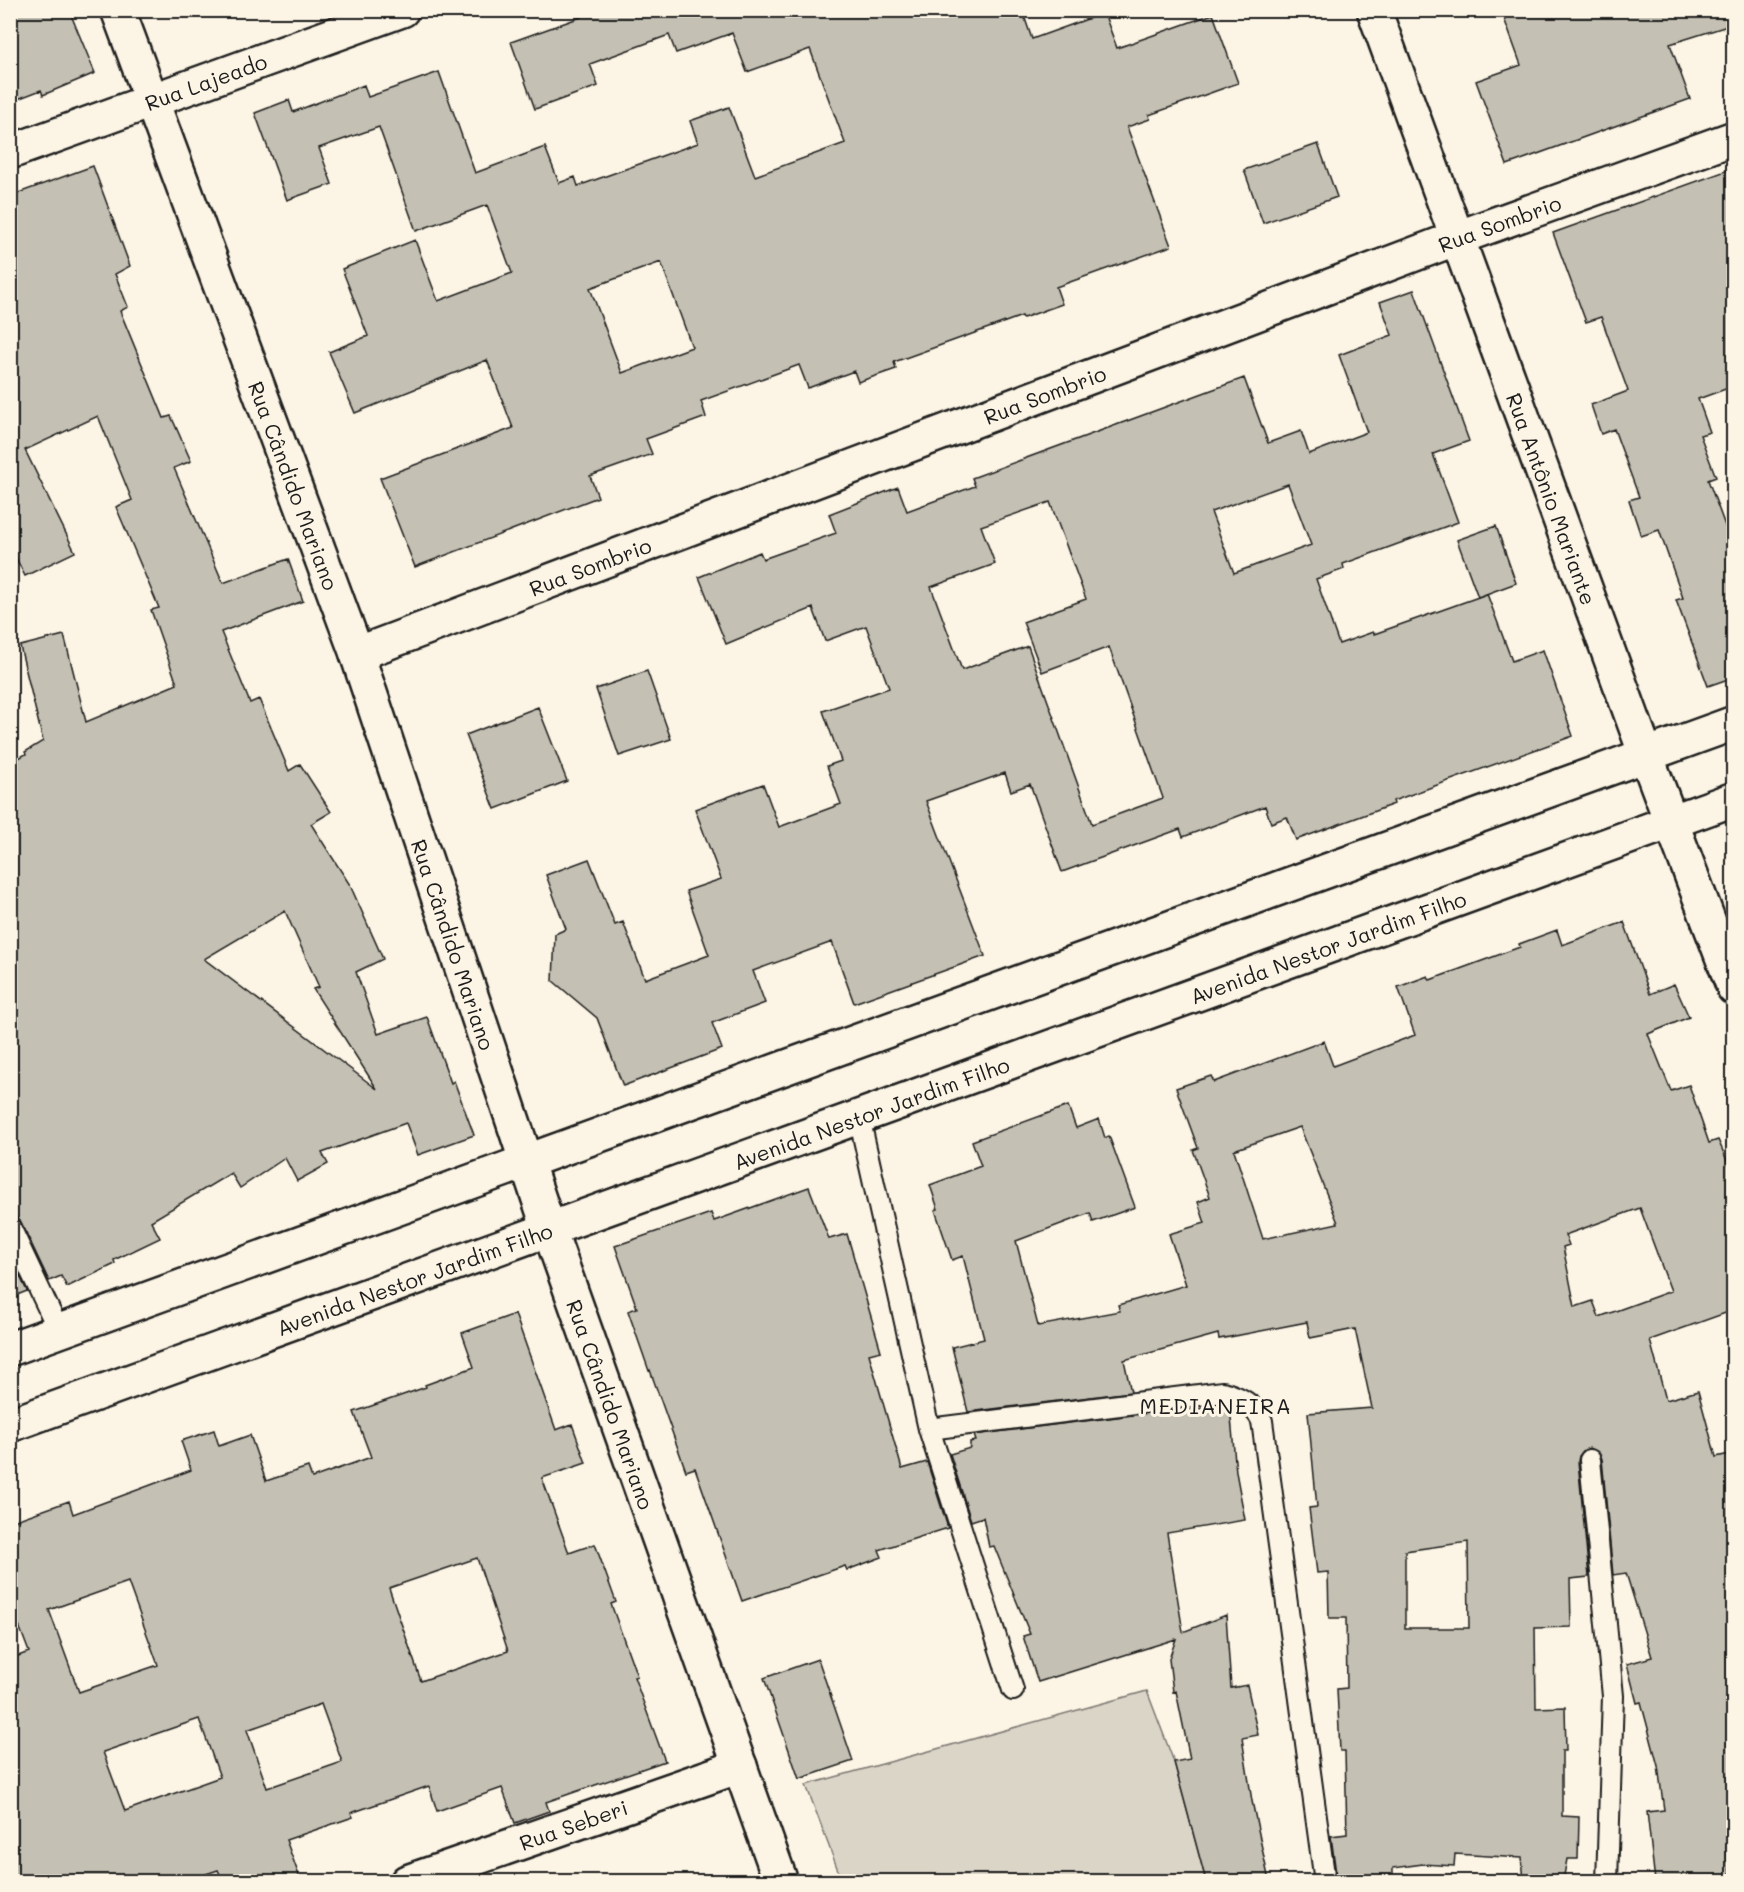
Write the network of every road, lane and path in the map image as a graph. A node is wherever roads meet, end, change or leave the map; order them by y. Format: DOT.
graph roads {
  1 [pos="118,10"];
  2 [pos="402,10"];
  3 [pos="1374,10"];
  4 [pos="150,101"];
  5 [pos="1734,138"];
  6 [pos="10,152"];
  7 [pos="1457,238"];
  8 [pos="357,654"];
  9 [pos="1734,723"];
  10 [pos="1646,754"];
  11 [pos="1734,799"];
  12 [pos="1672,822"];
  13 [pos="1734,988"];
  14 [pos="859,1117"];
  15 [pos="526,1161"];
  16 [pos="10,1227"];
  17 [pos="549,1229"];
  18 [pos="59,1331"];
  19 [pos="10,1349"];
  20 [pos="10,1425"];
  21 [pos="930,1429"];
  22 [pos="1590,1460"];
  23 [pos="1013,1690"];
  24 [pos="740,1766"];
  25 [pos="407,1881"];
  26 [pos="781,1881"];
  27 [pos="1325,1881"];
  28 [pos="1607,1881"];
  1 -- 4 [label="street, Rua Cândido Mariano"];
  2 -- 4 [label="street, Rua Lajeado"];
  3 -- 7 [label="street, Rua Antônio Mariante"];
  4 -- 6 [label="street, Rua Lajeado"];
  4 -- 8 [label="street, Rua Cândido Mariano"];
  5 -- 7 [label="street, Rua Sombrio"];
  7 -- 8 [label="street, Rua Sombrio"];
  7 -- 10 [label="street, Rua Antônio Mariante"];
  8 -- 15 [label="street, Rua Cândido Mariano"];
  9 -- 10 [label="street"];
  10 -- 12 [label="street, Rua Antônio Mariante"];
  10 -- 15 [label="street"];
  11 -- 12 [label="street, Avenida Nestor Jardim Filho"];
  12 -- 13 [label="street, Rua Antônio Mariante"];
  12 -- 14 [label="street, Avenida Nestor Jardim Filho"];
  14 -- 17 [label="street, Avenida Nestor Jardim Filho"];
  14 -- 21 [label="lane"];
  15 -- 17 [label="street, Rua Cândido Mariano"];
  15 -- 18 [label="street"];
  16 -- 18 [label="lane"];
  17 -- 20 [label="street, Avenida Nestor Jardim Filho"];
  17 -- 24 [label="street, Rua Cândido Mariano"];
  18 -- 19 [label="street"];
  21 -- 23 [label="lane"];
  21 -- 27 [label="lane"];
  22 -- 28 [label="lane"];
  24 -- 25 [label="street, Rua Seberi"];
  24 -- 26 [label="street, Rua Cândido Mariano"];
}
